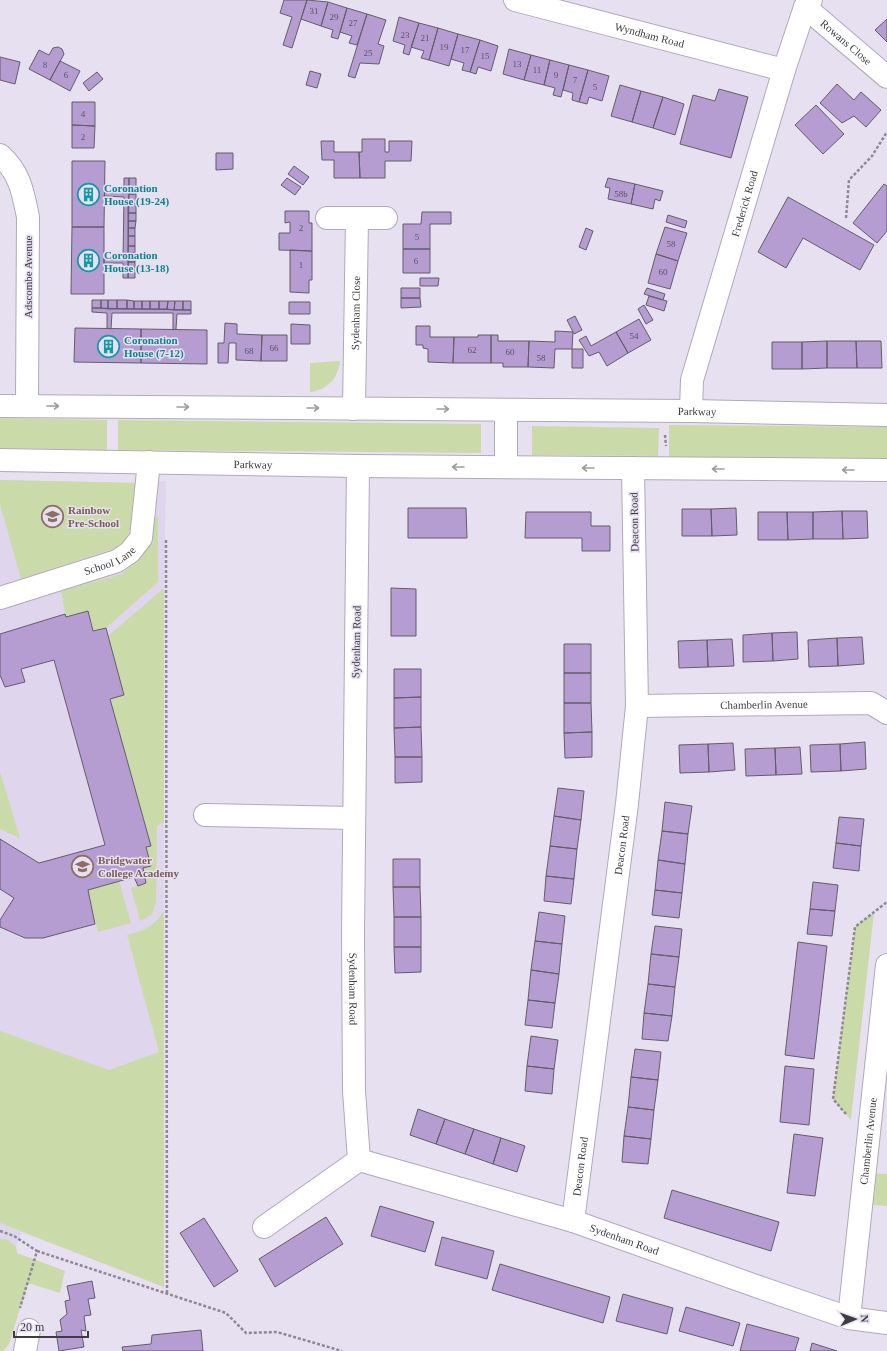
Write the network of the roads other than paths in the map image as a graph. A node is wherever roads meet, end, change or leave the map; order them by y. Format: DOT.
graph roads {
  1 [pos="515,0"];
  2 [pos="808,3"];
  3 [pos="784,70"];
  4 [pos="887,77"];
  5 [pos="0,155"];
  6 [pos="327,218"];
  7 [pos="357,218"];
  8 [pos="386,218"];
  9 [pos="0,406"];
  10 [pos="27,406"];
  11 [pos="354,409"];
  12 [pos="506,410"];
  13 [pos="691,411"];
  14 [pos="887,415"];
  15 [pos="0,460"];
  16 [pos="149,462"];
  17 [pos="358,466"];
  18 [pos="506,467"];
  19 [pos="633,468"];
  20 [pos="887,470"];
  21 [pos="0,598"];
  22 [pos="637,706"];
  23 [pos="887,713"];
  24 [pos="205,815"];
  25 [pos="354,818"];
  26 [pos="887,965"];
  27 [pos="881,1068"];
  28 [pos="359,1160"];
  29 [pos="573,1221"];
  30 [pos="264,1227"];
  31 [pos="849,1318"];
  32 [pos="887,1323"];
  33 [pos="29,1330"];
  34 [pos="25,1351"];
  1 -- 3 [label="street, Wyndham Road"];
  2 -- 3 [label="street, Frederick Road"];
  2 -- 4 [label="street, Rowans Close"];
  3 -- 13 [label="street, Frederick Road"];
  5 -- 10 [label="street, Adscombe Avenue"];
  6 -- 7 [label="street"];
  7 -- 8 [label="street"];
  7 -- 11 [label="street, Sydenham Close"];
  9 -- 10 [label="street, Parkway"];
  10 -- 11 [label="street, Parkway, one-way"];
  11 -- 12 [label="street, Parkway, one-way"];
  12 -- 13 [label="street, Parkway"];
  12 -- 18 [label="street"];
  13 -- 14 [label="street, Parkway"];
  15 -- 16 [label="street, Parkway"];
  16 -- 17 [label="street, Parkway"];
  16 -- 21 [label="street, School Lane"];
  18 -- 17 [label="street, Parkway, one-way"];
  17 -- 25 [label="street, Sydenham Road"];
  19 -- 18 [label="street, Parkway, one-way"];
  20 -- 19 [label="street, Parkway, one-way"];
  19 -- 22 [label="street, Deacon Road"];
  22 -- 23 [label="street, Chamberlin Avenue"];
  22 -- 29 [label="street, Deacon Road"];
  24 -- 25 [label="street"];
  25 -- 28 [label="street, Sydenham Road"];
  26 -- 27 [label="street, Chamberlin Avenue"];
  27 -- 31 [label="street, Chamberlin Avenue"];
  28 -- 29 [label="street, Sydenham Road"];
  28 -- 30 [label="street"];
  29 -- 31 [label="street, Sydenham Road"];
  31 -- 32 [label="street, Sydenham Road"];
  33 -- 34 [label="street"];
}
